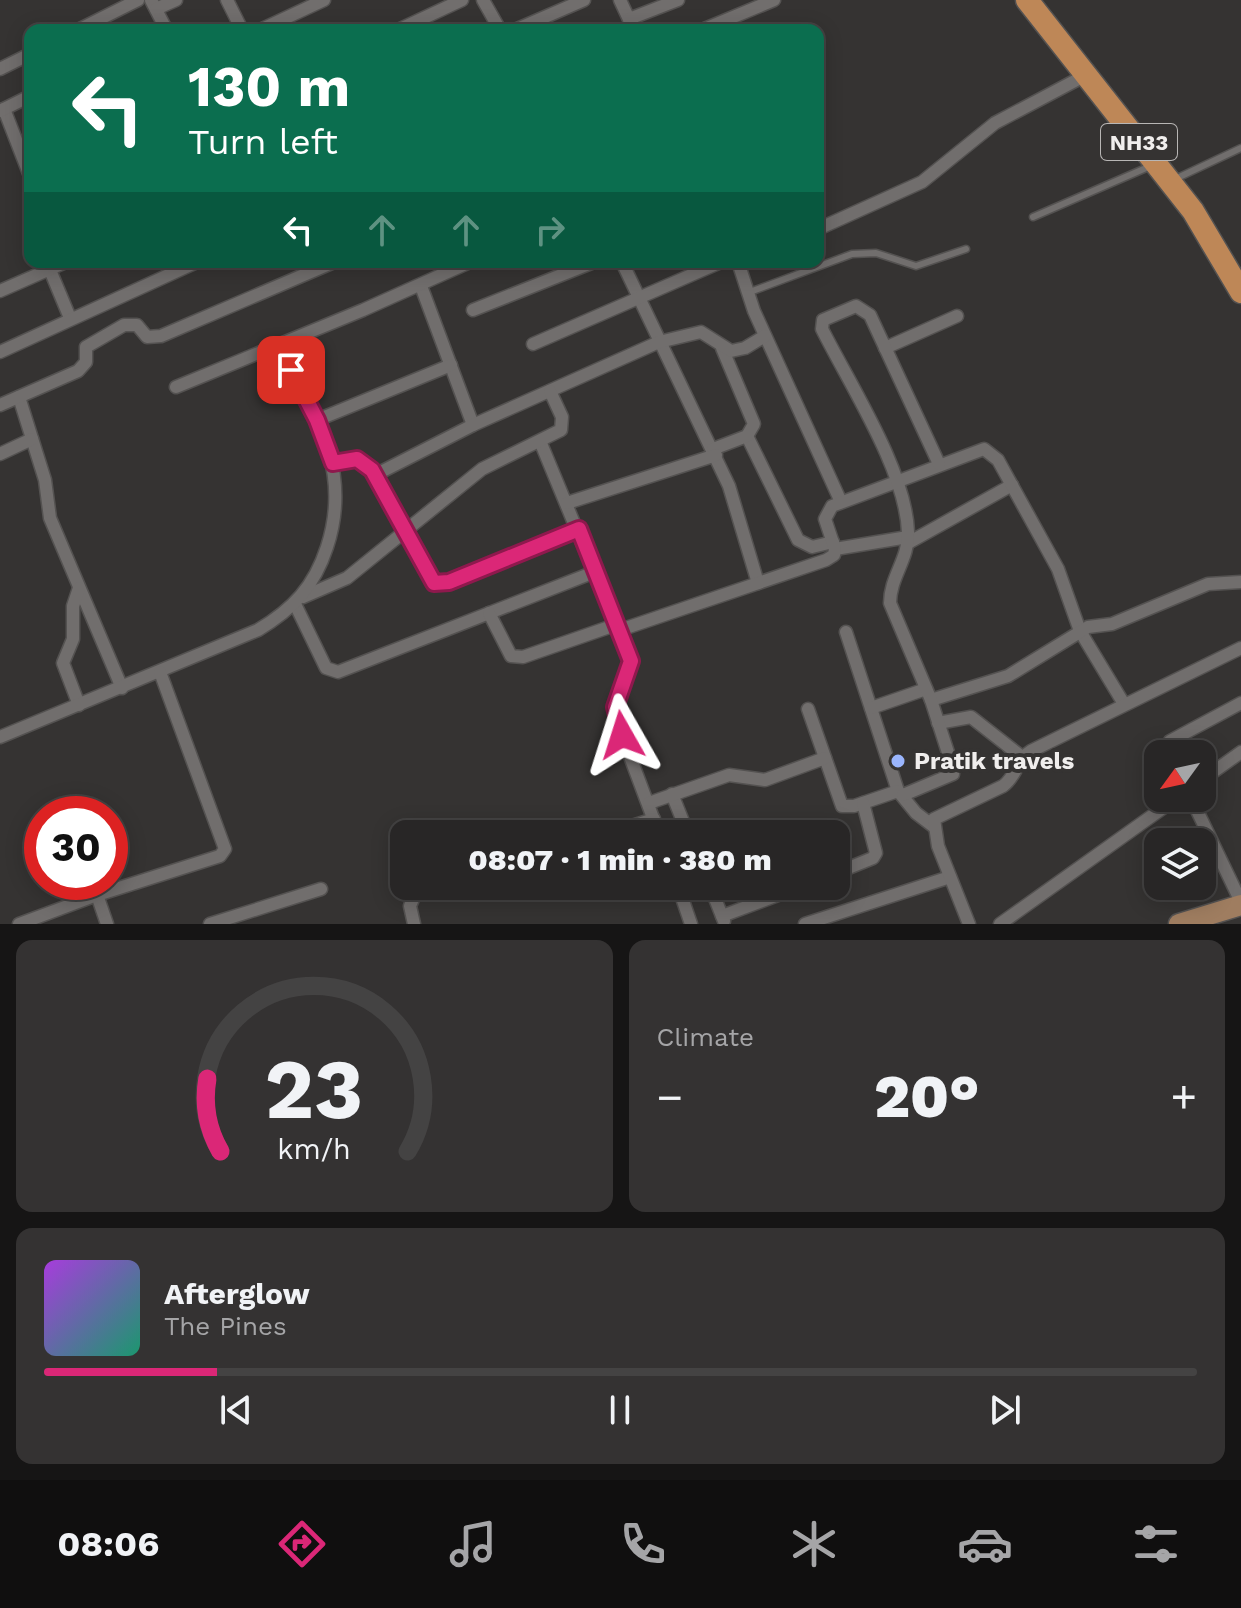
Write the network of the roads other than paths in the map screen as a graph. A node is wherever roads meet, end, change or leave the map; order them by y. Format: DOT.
graph roads {
  1 [pos="138,0"];
  2 [pos="176,0"];
  3 [pos="227,0"];
  4 [pos="324,0"];
  5 [pos="462,0"];
  6 [pos="483,0"];
  7 [pos="584,0"];
  8 [pos="620,0"];
  9 [pos="678,0"];
  10 [pos="774,0"];
  11 [pos="1027,0"];
  12 [pos="756,3"];
  13 [pos="154,5"];
  14 [pos="90,24"];
  15 [pos="162,24"];
  16 [pos="239,24"];
  17 [pos="273,24"];
  18 [pos="411,24"];
  19 [pos="497,24"];
  20 [pos="529,24"];
  21 [pos="631,24"];
  22 [pos="714,24"];
  23 [pos="24,57"];
  24 [pos="0,69"];
  25 [pos="1086,75"];
  26 [pos="24,99"];
  27 [pos="2,110"];
  28 [pos="1241,148"];
  29 [pos="24,152"];
  30 [pos="1156,163"];
  31 [pos="1170,181"];
  32 [pos="1033,217"];
  33 [pos="824,226"];
  34 [pos="966,249"];
  35 [pos="824,264"];
  36 [pos="54,268"];
  37 [pos="183,268"];
  38 [pos="319,268"];
  39 [pos="458,268"];
  40 [pos="579,268"];
  41 [pos="625,268"];
  42 [pos="708,268"];
  43 [pos="741,268"];
  44 [pos="814,268"];
  45 [pos="50,270"];
  46 [pos="421,286"];
  47 [pos="0,291"];
  48 [pos="1241,292"];
  49 [pos="747,293"];
  50 [pos="639,299"];
  51 [pos="473,310"];
  52 [pos="957,316"];
  53 [pos="70,318"];
  54 [pos="765,336"];
  55 [pos="659,342"];
  56 [pos="533,344"];
  57 [pos="277,345"];
  58 [pos="722,348"];
  59 [pos="885,348"];
  60 [pos="0,352"];
  61 [pos="451,365"];
  62 [pos="176,387"];
  63 [pos="0,390"];
  64 [pos="550,391"];
  65 [pos="8,401"];
  66 [pos="317,420"];
  67 [pos="473,425"];
  68 [pos="747,436"];
  69 [pos="32,439"];
  70 [pos="540,441"];
  71 [pos="715,452"];
  72 [pos="0,454"];
  73 [pos="333,463"];
  74 [pos="939,464"];
  75 [pos="375,475"];
  76 [pos="898,480"];
  77 [pos="1012,485"];
  78 [pos="841,502"];
  79 [pos="567,503"];
  80 [pos="404,529"];
  81 [pos="579,529"];
  82 [pos="908,540"];
  83 [pos="834,546"];
  84 [pos="597,571"];
  85 [pos="1241,582"];
  86 [pos="758,583"];
  87 [pos="79,588"];
  88 [pos="298,601"];
  89 [pos="489,613"];
  90 [pos="619,627"];
  91 [pos="1080,631"];
  92 [pos="846,632"];
  93 [pos="1241,648"];
  94 [pos="160,672"];
  95 [pos="122,688"];
  96 [pos="928,695"];
  97 [pos="1241,703"];
  98 [pos="1124,704"];
  99 [pos="79,705"];
  100 [pos="871,708"];
  101 [pos="808,709"];
  102 [pos="938,723"];
  103 [pos="0,737"];
  104 [pos="1172,740"];
  105 [pos="1241,752"];
  106 [pos="1022,757"];
  107 [pos="825,758"];
  108 [pos="1216,770"];
  109 [pos="900,793"];
  110 [pos="672,794"];
  111 [pos="649,803"];
  112 [pos="863,803"];
  113 [pos="1157,812"];
  114 [pos="1198,812"];
  115 [pos="654,819"];
  116 [pos="651,820"];
  117 [pos="682,820"];
  118 [pos="933,826"];
  119 [pos="850,867"];
  120 [pos="950,877"];
  121 [pos="128,885"];
  122 [pos="321,889"];
  123 [pos="84,900"];
  124 [pos="99,900"];
  125 [pos="412,900"];
  126 [pos="683,900"];
  127 [pos="716,900"];
  128 [pos="770,900"];
  129 [pos="1241,904"];
  130 [pos="724,920"];
  131 [pos="19,924"];
  132 [pos="107,924"];
  133 [pos="210,924"];
  134 [pos="414,924"];
  135 [pos="691,924"];
  136 [pos="805,924"];
  137 [pos="969,924"];
  138 [pos="1000,924"];
  139 [pos="1179,924"];
  1 -- 14 [label="street"];
  2 -- 13 [label="street"];
  3 -- 16 [label="street"];
  4 -- 17 [label="street"];
  5 -- 18 [label="street"];
  6 -- 19 [label="street"];
  7 -- 20 [label="street"];
  8 -- 21 [label="street"];
  9 -- 21 [label="street"];
  10 -- 12 [label="street"];
  11 -- 25 [label="highway, NH33"];
  12 -- 22 [label="street"];
  13 -- 15 [label="street"];
  23 -- 24 [label="street"];
  25 -- 30 [label="highway, NH33"];
  25 -- 33 [label="street"];
  26 -- 27 [label="street"];
  27 -- 29 [label="street"];
  28 -- 31 [label="lane"];
  30 -- 31 [label="highway, NH33"];
  30 -- 32 [label="lane"];
  31 -- 48 [label="highway, NH33"];
  34 -- 35 [label="lane"];
  36 -- 45 [label="street"];
  37 -- 53 [label="street"];
  38 -- 65 [label="street"];
  39 -- 46 [label="street"];
  40 -- 51 [label="street"];
  41 -- 50 [label="street"];
  42 -- 50 [label="street"];
  43 -- 49 [label="street"];
  44 -- 49 [label="lane"];
  45 -- 47 [label="street"];
  45 -- 53 [label="street"];
  46 -- 57 [label="street"];
  46 -- 61 [label="street"];
  49 -- 54 [label="street"];
  50 -- 55 [label="street"];
  50 -- 56 [label="street"];
  52 -- 59 [label="street"];
  53 -- 60 [label="street"];
  54 -- 58 [label="street"];
  54 -- 78 [label="street"];
  55 -- 58 [label="street"];
  55 -- 64 [label="street"];
  55 -- 71 [label="street"];
  57 -- 62 [label="street"];
  57 -- 66 [label="street"];
  58 -- 68 [label="street"];
  59 -- 74 [label="street"];
  59 -- 76 [label="street"];
  61 -- 66 [label="street"];
  61 -- 67 [label="street"];
  63 -- 65 [label="street"];
  64 -- 67 [label="street"];
  64 -- 70 [label="street"];
  65 -- 69 [label="street"];
  66 -- 73 [label="street"];
  67 -- 75 [label="street"];
  68 -- 71 [label="street"];
  68 -- 83 [label="street"];
  69 -- 72 [label="street"];
  69 -- 87 [label="street"];
  70 -- 79 [label="street"];
  70 -- 80 [label="street"];
  71 -- 79 [label="street"];
  71 -- 86 [label="street"];
  73 -- 75 [label="street"];
  73 -- 88 [label="street"];
  74 -- 76 [label="street"];
  74 -- 77 [label="street"];
  75 -- 80 [label="street"];
  76 -- 78 [label="street"];
  76 -- 82 [label="street"];
  77 -- 82 [label="street"];
  77 -- 91 [label="street"];
  78 -- 83 [label="street"];
  79 -- 81 [label="street"];
  80 -- 81 [label="street"];
  80 -- 88 [label="street"];
  81 -- 84 [label="street"];
  82 -- 83 [label="street"];
  82 -- 96 [label="street"];
  83 -- 86 [label="street"];
  84 -- 89 [label="street"];
  84 -- 90 [label="street"];
  85 -- 91 [label="street"];
  86 -- 90 [label="street"];
  87 -- 95 [label="street"];
  87 -- 99 [label="street"];
  88 -- 89 [label="street"];
  88 -- 94 [label="street"];
  89 -- 90 [label="street"];
  90 -- 111 [label="street"];
  91 -- 96 [label="street"];
  91 -- 98 [label="street"];
  92 -- 100 [label="street"];
  93 -- 98 [label="street"];
  94 -- 95 [label="street"];
  94 -- 121 [label="street"];
  95 -- 99 [label="street"];
  96 -- 100 [label="street"];
  96 -- 102 [label="street"];
  97 -- 104 [label="street"];
  98 -- 106 [label="street"];
  99 -- 103 [label="street"];
  100 -- 109 [label="street"];
  101 -- 107 [label="street"];
  102 -- 106 [label="street"];
  102 -- 109 [label="street"];
  105 -- 108 [label="street"];
  106 -- 118 [label="street"];
  107 -- 110 [label="street"];
  107 -- 112 [label="street"];
  109 -- 112 [label="street"];
  109 -- 118 [label="street"];
  110 -- 111 [label="street"];
  110 -- 117 [label="street"];
  111 -- 115 [label="street"];
  112 -- 119 [label="street"];
  113 -- 138 [label="street"];
  114 -- 129 [label="street"];
  115 -- 116 [label="street"];
  118 -- 120 [label="street"];
  120 -- 136 [label="street"];
  120 -- 137 [label="street"];
  122 -- 133 [label="street"];
  123 -- 131 [label="street"];
  124 -- 132 [label="street"];
  125 -- 134 [label="street"];
  126 -- 135 [label="street"];
  127 -- 130 [label="street"];
  128 -- 130 [label="street"];
  129 -- 139 [label="main road"];
}
